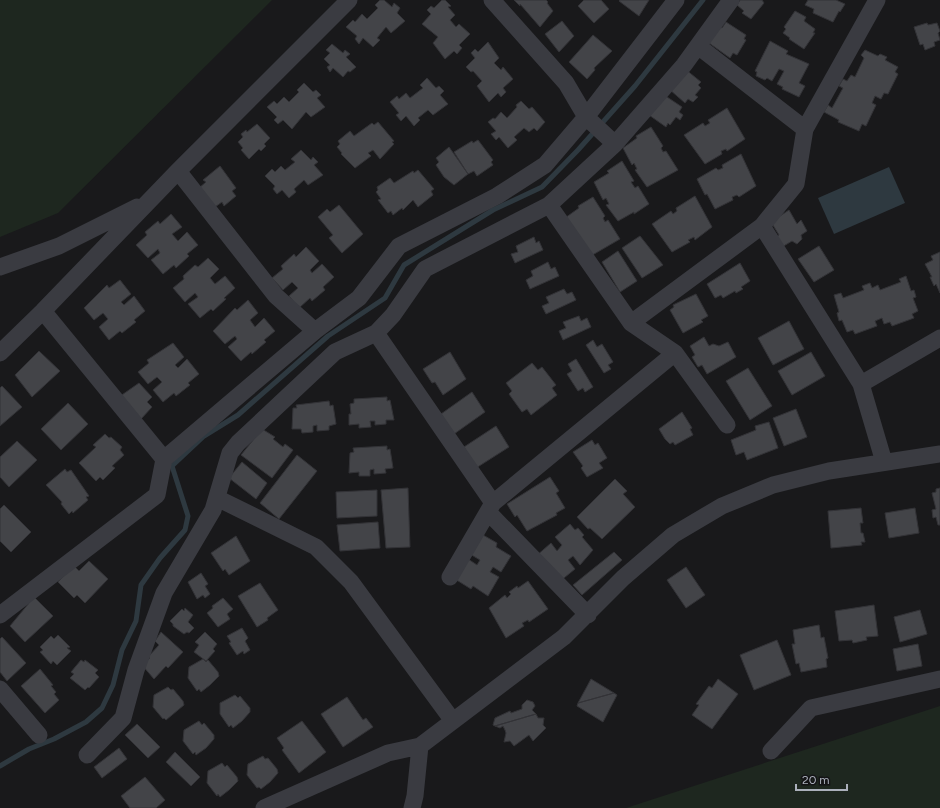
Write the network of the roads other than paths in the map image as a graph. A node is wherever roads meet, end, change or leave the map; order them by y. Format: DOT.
graph roads {
  1 [pos="349,0"];
  2 [pos="492,0"];
  3 [pos="676,0"];
  4 [pos="731,0"];
  5 [pos="877,0"];
  6 [pos="698,46"];
  7 [pos="586,117"];
  8 [pos="805,129"];
  9 [pos="615,144"];
  10 [pos="178,171"];
  11 [pos="148,202"];
  12 [pos="549,205"];
  13 [pos="762,226"];
  14 [pos="0,267"];
  15 [pos="44,311"];
  16 [pos="631,323"];
  17 [pos="315,331"];
  18 [pos="376,333"];
  19 [pos="940,338"];
  20 [pos="0,353"];
  21 [pos="675,353"];
  22 [pos="861,384"];
  23 [pos="727,425"];
  24 [pos="940,454"];
  25 [pos="164,458"];
  26 [pos="884,462"];
  27 [pos="217,498"];
  28 [pos="491,508"];
  29 [pos="450,577"];
  30 [pos="0,615"];
  31 [pos="588,615"];
  32 [pos="940,679"];
  33 [pos="0,690"];
  34 [pos="453,721"];
  35 [pos="39,734"];
  36 [pos="420,746"];
  37 [pos="771,751"];
  38 [pos="87,755"];
  39 [pos="264,808"];
  40 [pos="412,808"];
  1 -- 10 [label="street"];
  2 -- 7 [label="street"];
  3 -- 7 [label="street"];
  4 -- 6 [label="street"];
  5 -- 8 [label="street"];
  6 -- 8 [label="street"];
  6 -- 9 [label="street"];
  7 -- 9 [label="street"];
  7 -- 17 [label="street"];
  8 -- 13 [label="street"];
  9 -- 12 [label="street"];
  10 -- 11 [label="street"];
  10 -- 17 [label="street"];
  11 -- 14 [label="street"];
  11 -- 15 [label="street"];
  12 -- 16 [label="street"];
  12 -- 18 [label="street"];
  13 -- 16 [label="street"];
  13 -- 22 [label="street"];
  15 -- 20 [label="street"];
  15 -- 25 [label="street"];
  16 -- 21 [label="street"];
  17 -- 25 [label="street"];
  18 -- 27 [label="street"];
  18 -- 28 [label="street"];
  19 -- 22 [label="street"];
  21 -- 23 [label="street"];
  21 -- 28 [label="street"];
  22 -- 26 [label="street"];
  24 -- 26 [label="street"];
  25 -- 30 [label="street"];
  26 -- 31 [label="street"];
  27 -- 34 [label="street"];
  27 -- 38 [label="street"];
  28 -- 29 [label="street"];
  28 -- 31 [label="street"];
  31 -- 34 [label="street"];
  32 -- 37 [label="street"];
  33 -- 35 [label="street"];
  34 -- 36 [label="street"];
  36 -- 39 [label="street"];
  36 -- 40 [label="street"];
}
